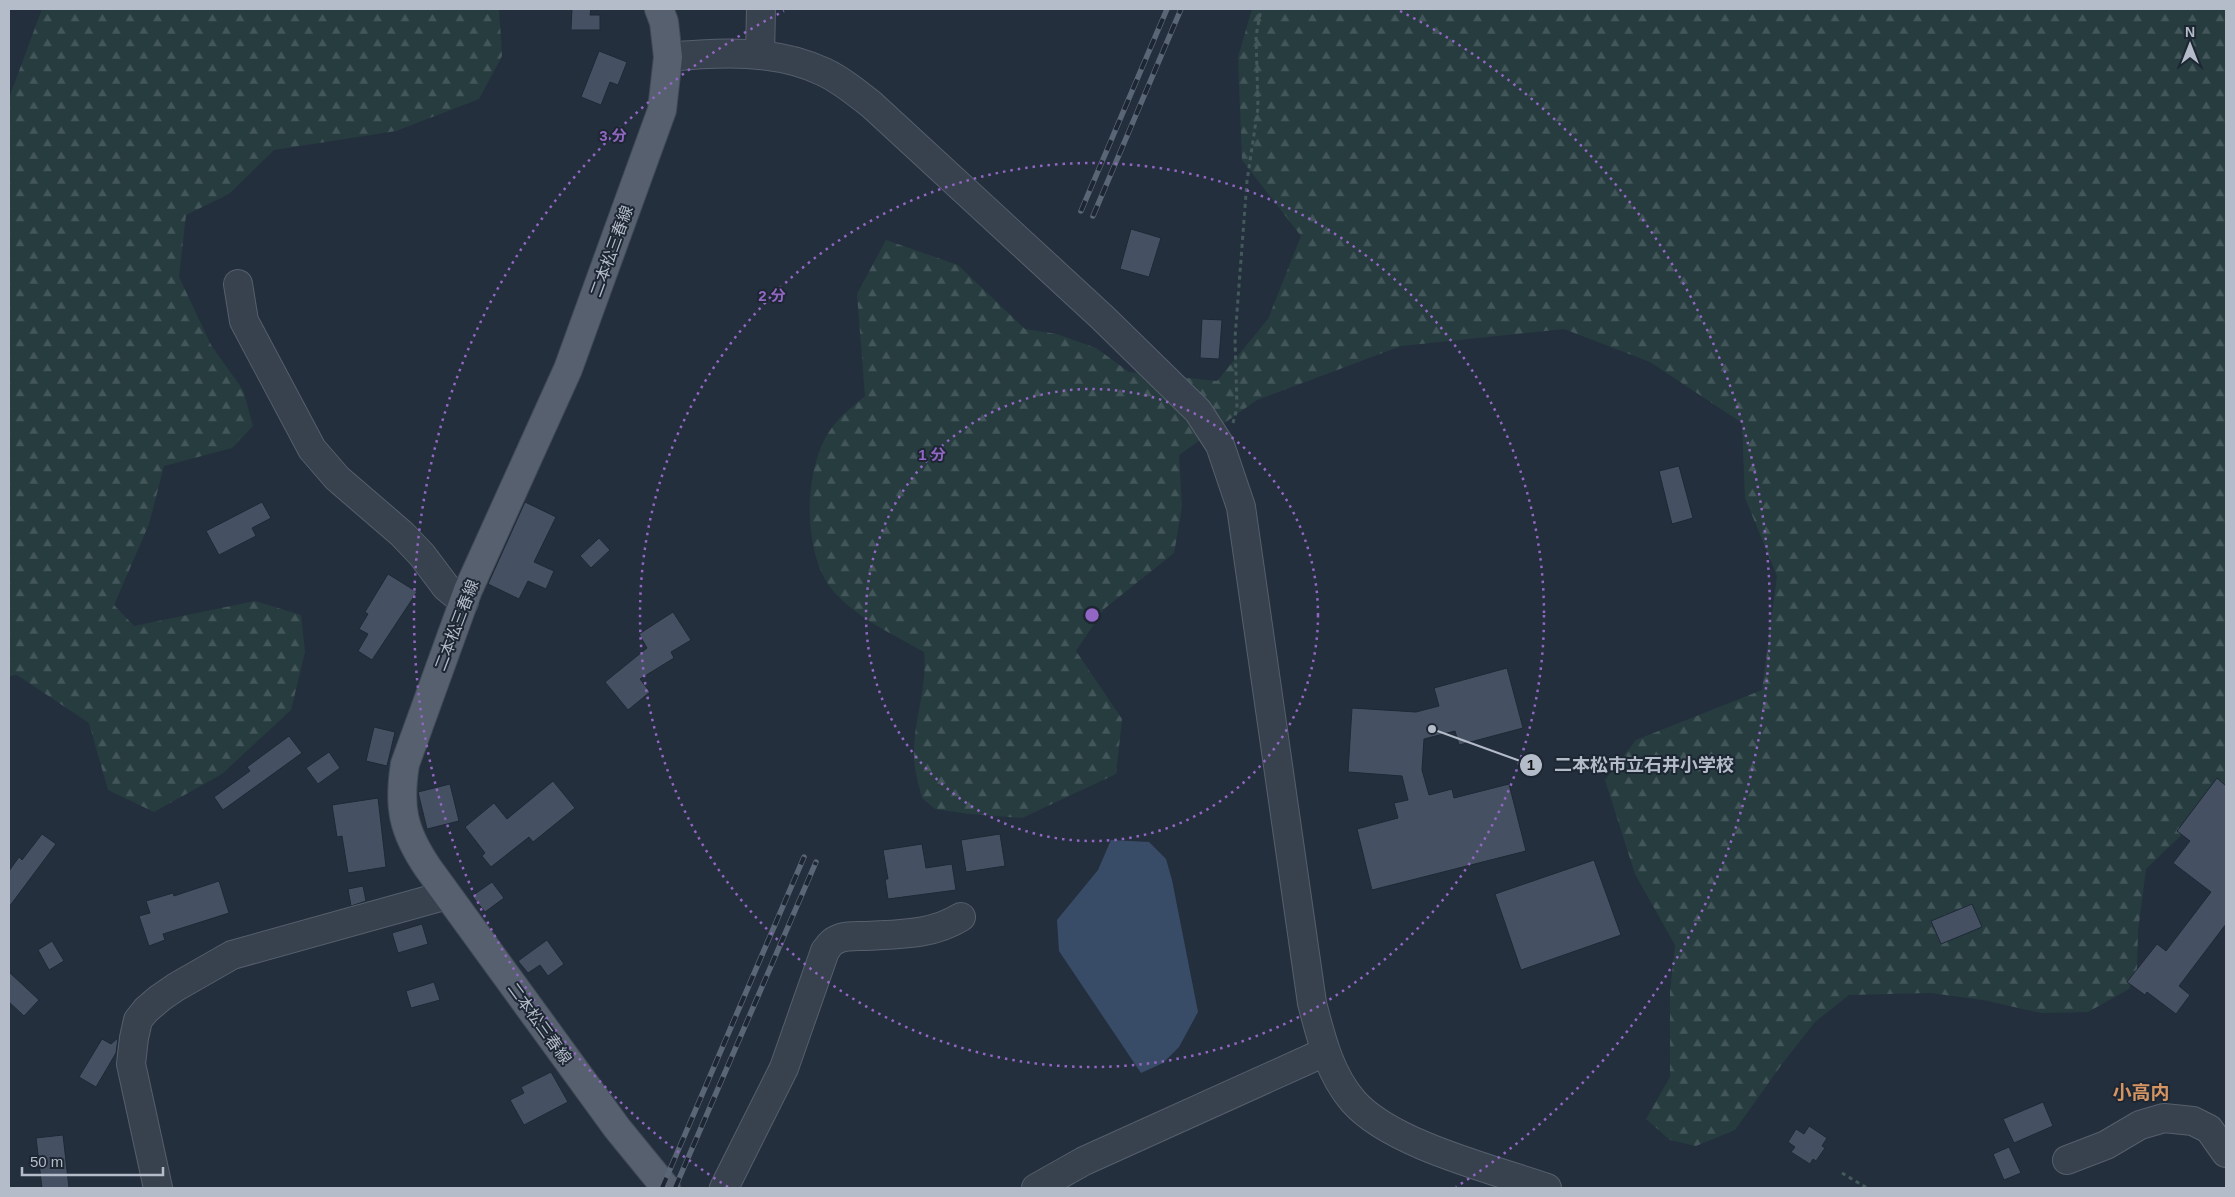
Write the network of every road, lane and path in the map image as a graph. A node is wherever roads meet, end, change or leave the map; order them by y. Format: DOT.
graph roads {
  1 [pos="659,9"];
  2 [pos="761,9"];
  3 [pos="1261,9"];
  4 [pos="760,55"];
  5 [pos="668,57"];
  6 [pos="238,284"];
  7 [pos="1220,445"];
  8 [pos="464,602"];
  9 [pos="447,895"];
  10 [pos="961,917"];
  11 [pos="1325,1052"];
  12 [pos="2226,1153"];
  13 [pos="2067,1160"];
  14 [pos="1842,1173"];
  15 [pos="158,1188"];
  16 [pos="666,1188"];
  17 [pos="724,1188"];
  18 [pos="1036,1188"];
  19 [pos="1547,1188"];
  20 [pos="1867,1188"];
  1 -- 5 [label="main road, 二本松三春線"];
  2 -- 4 [label="street"];
  3 -- 7 [label="path"];
  4 -- 5 [label="street"];
  4 -- 7 [label="street"];
  5 -- 8 [label="main road, 二本松三春線"];
  6 -- 8 [label="street"];
  7 -- 11 [label="street"];
  8 -- 9 [label="main road, 二本松三春線"];
  9 -- 15 [label="street"];
  9 -- 16 [label="main road, 二本松三春線"];
  10 -- 17 [label="street"];
  11 -- 18 [label="street"];
  11 -- 19 [label="street"];
  12 -- 13 [label="street"];
  14 -- 20 [label="path"];
}
